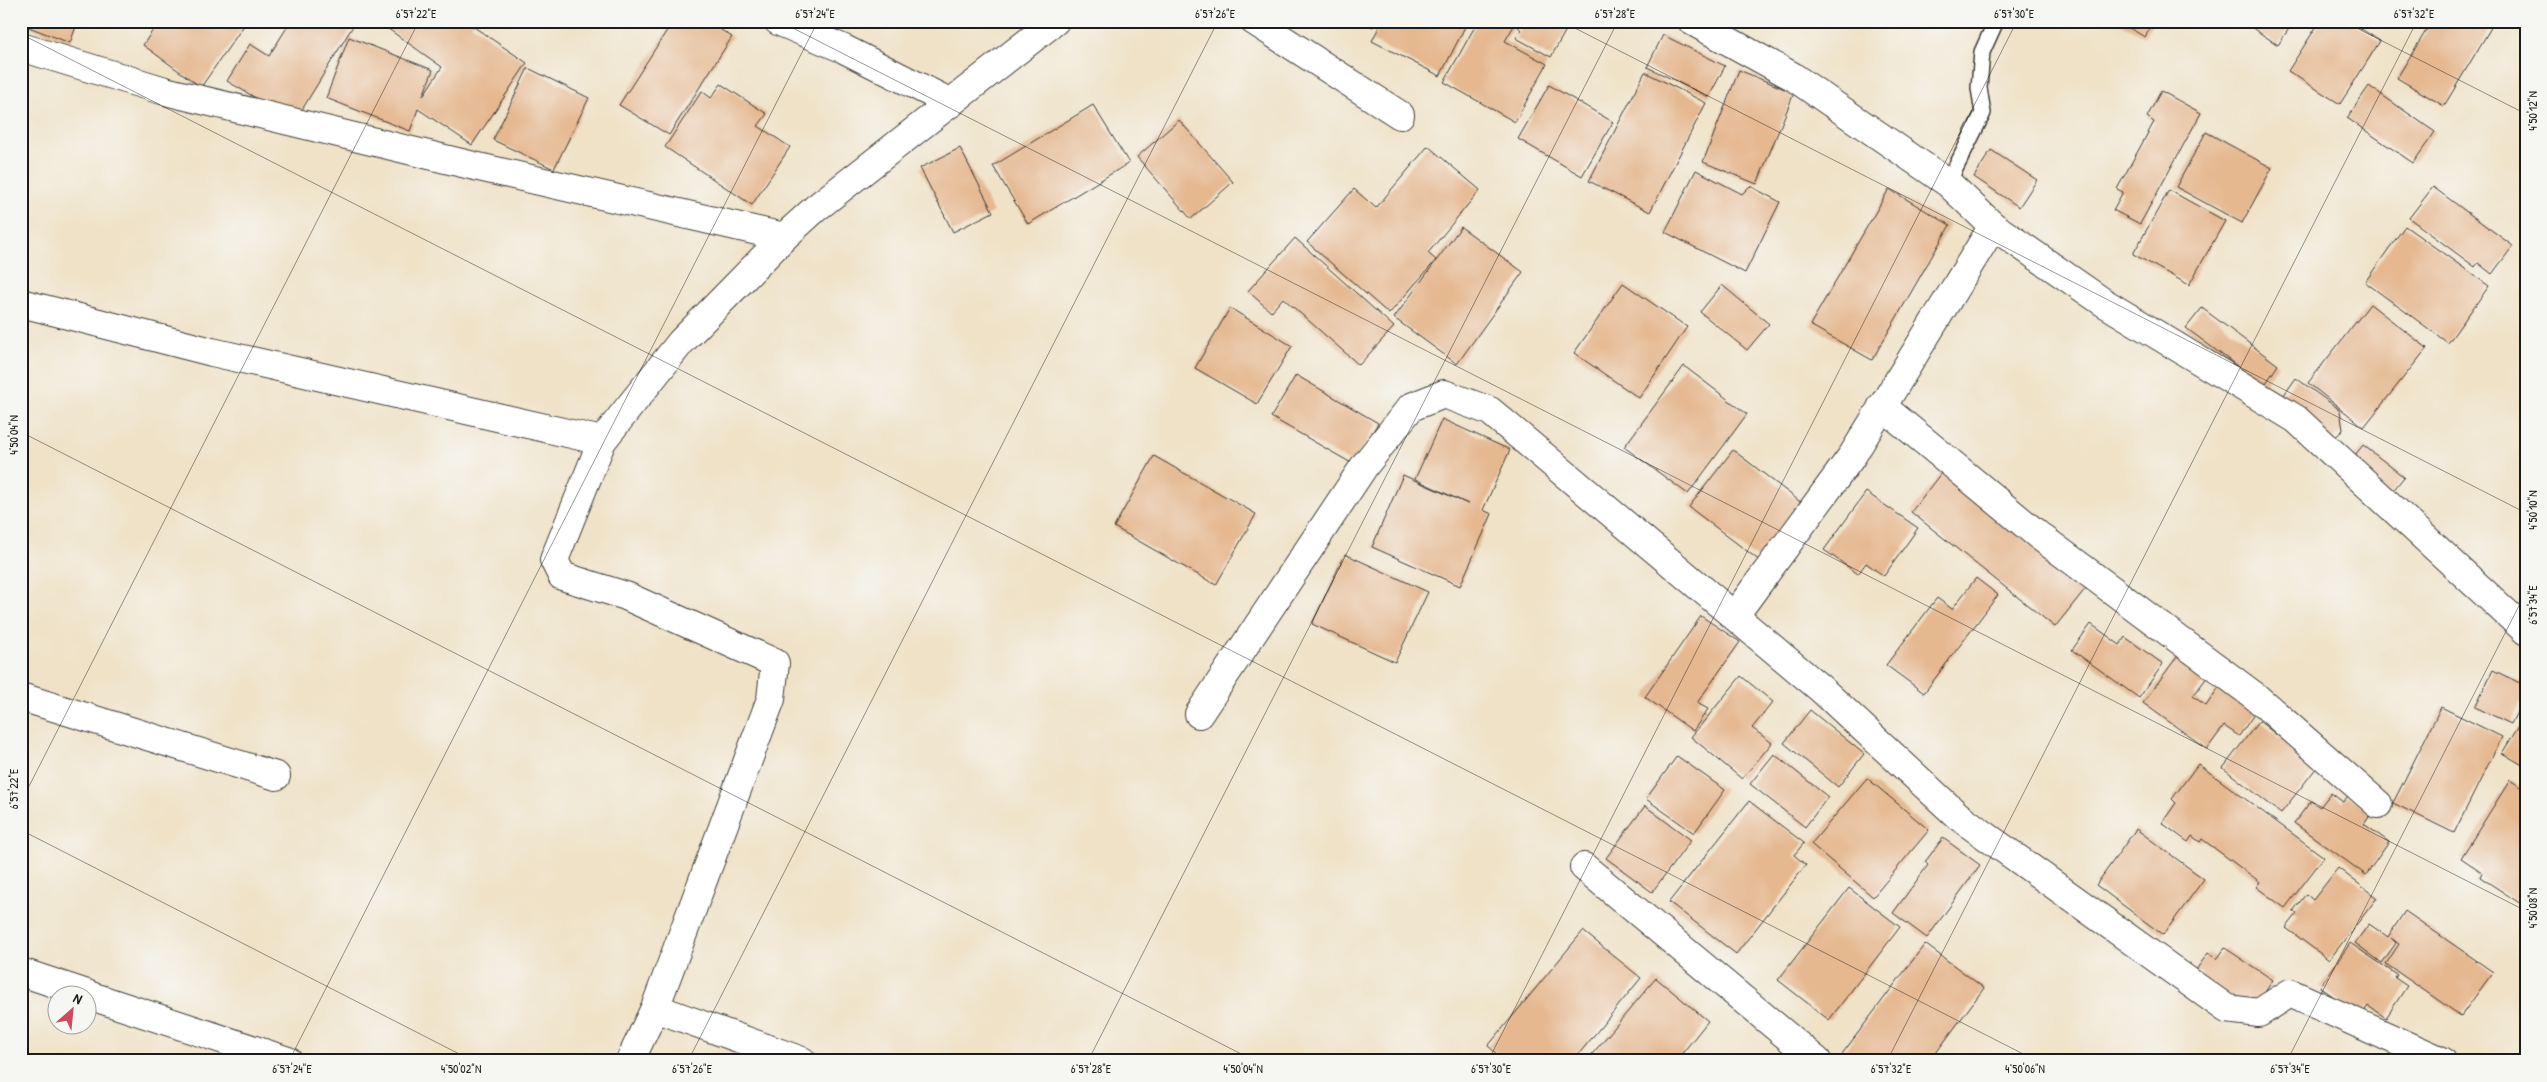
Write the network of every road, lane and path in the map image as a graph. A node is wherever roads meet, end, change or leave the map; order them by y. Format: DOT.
graph roads {
  1 [pos="778,21"];
  2 [pos="1055,21"];
  3 [pos="1254,21"];
  4 [pos="1692,21"];
  5 [pos="1996,21"];
  6 [pos="21,47"];
  7 [pos="951,103"];
  8 [pos="1400,115"];
  9 [pos="1948,184"];
  10 [pos="1993,226"];
  11 [pos="784,237"];
  12 [pos="21,303"];
  13 [pos="1882,406"];
  14 [pos="602,441"];
  15 [pos="1735,615"];
  16 [pos="2526,631"];
  17 [pos="21,697"];
  18 [pos="1199,714"];
  19 [pos="276,776"];
  20 [pos="2378,804"];
  21 [pos="1584,867"];
  22 [pos="21,972"];
  23 [pos="55,984"];
  24 [pos="98,999"];
  25 [pos="655,1008"];
  26 [pos="288,1061"];
  27 [pos="630,1061"];
  28 [pos="802,1061"];
  29 [pos="1817,1061"];
  30 [pos="2442,1061"];
  1 -- 7 [label="street"];
  2 -- 7 [label="street"];
  3 -- 8 [label="street"];
  4 -- 9 [label="street"];
  5 -- 9 [label="lane"];
  6 -- 11 [label="street"];
  7 -- 11 [label="street"];
  9 -- 10 [label="street"];
  10 -- 13 [label="street"];
  10 -- 16 [label="street"];
  11 -- 14 [label="street"];
  12 -- 14 [label="street"];
  13 -- 15 [label="street"];
  13 -- 20 [label="street"];
  14 -- 25 [label="street"];
  15 -- 18 [label="street"];
  15 -- 30 [label="street"];
  17 -- 19 [label="street"];
  21 -- 29 [label="street"];
  22 -- 23 [label="street"];
  24 -- 26 [label="street"];
  25 -- 27 [label="street"];
  25 -- 28 [label="street"];
}
